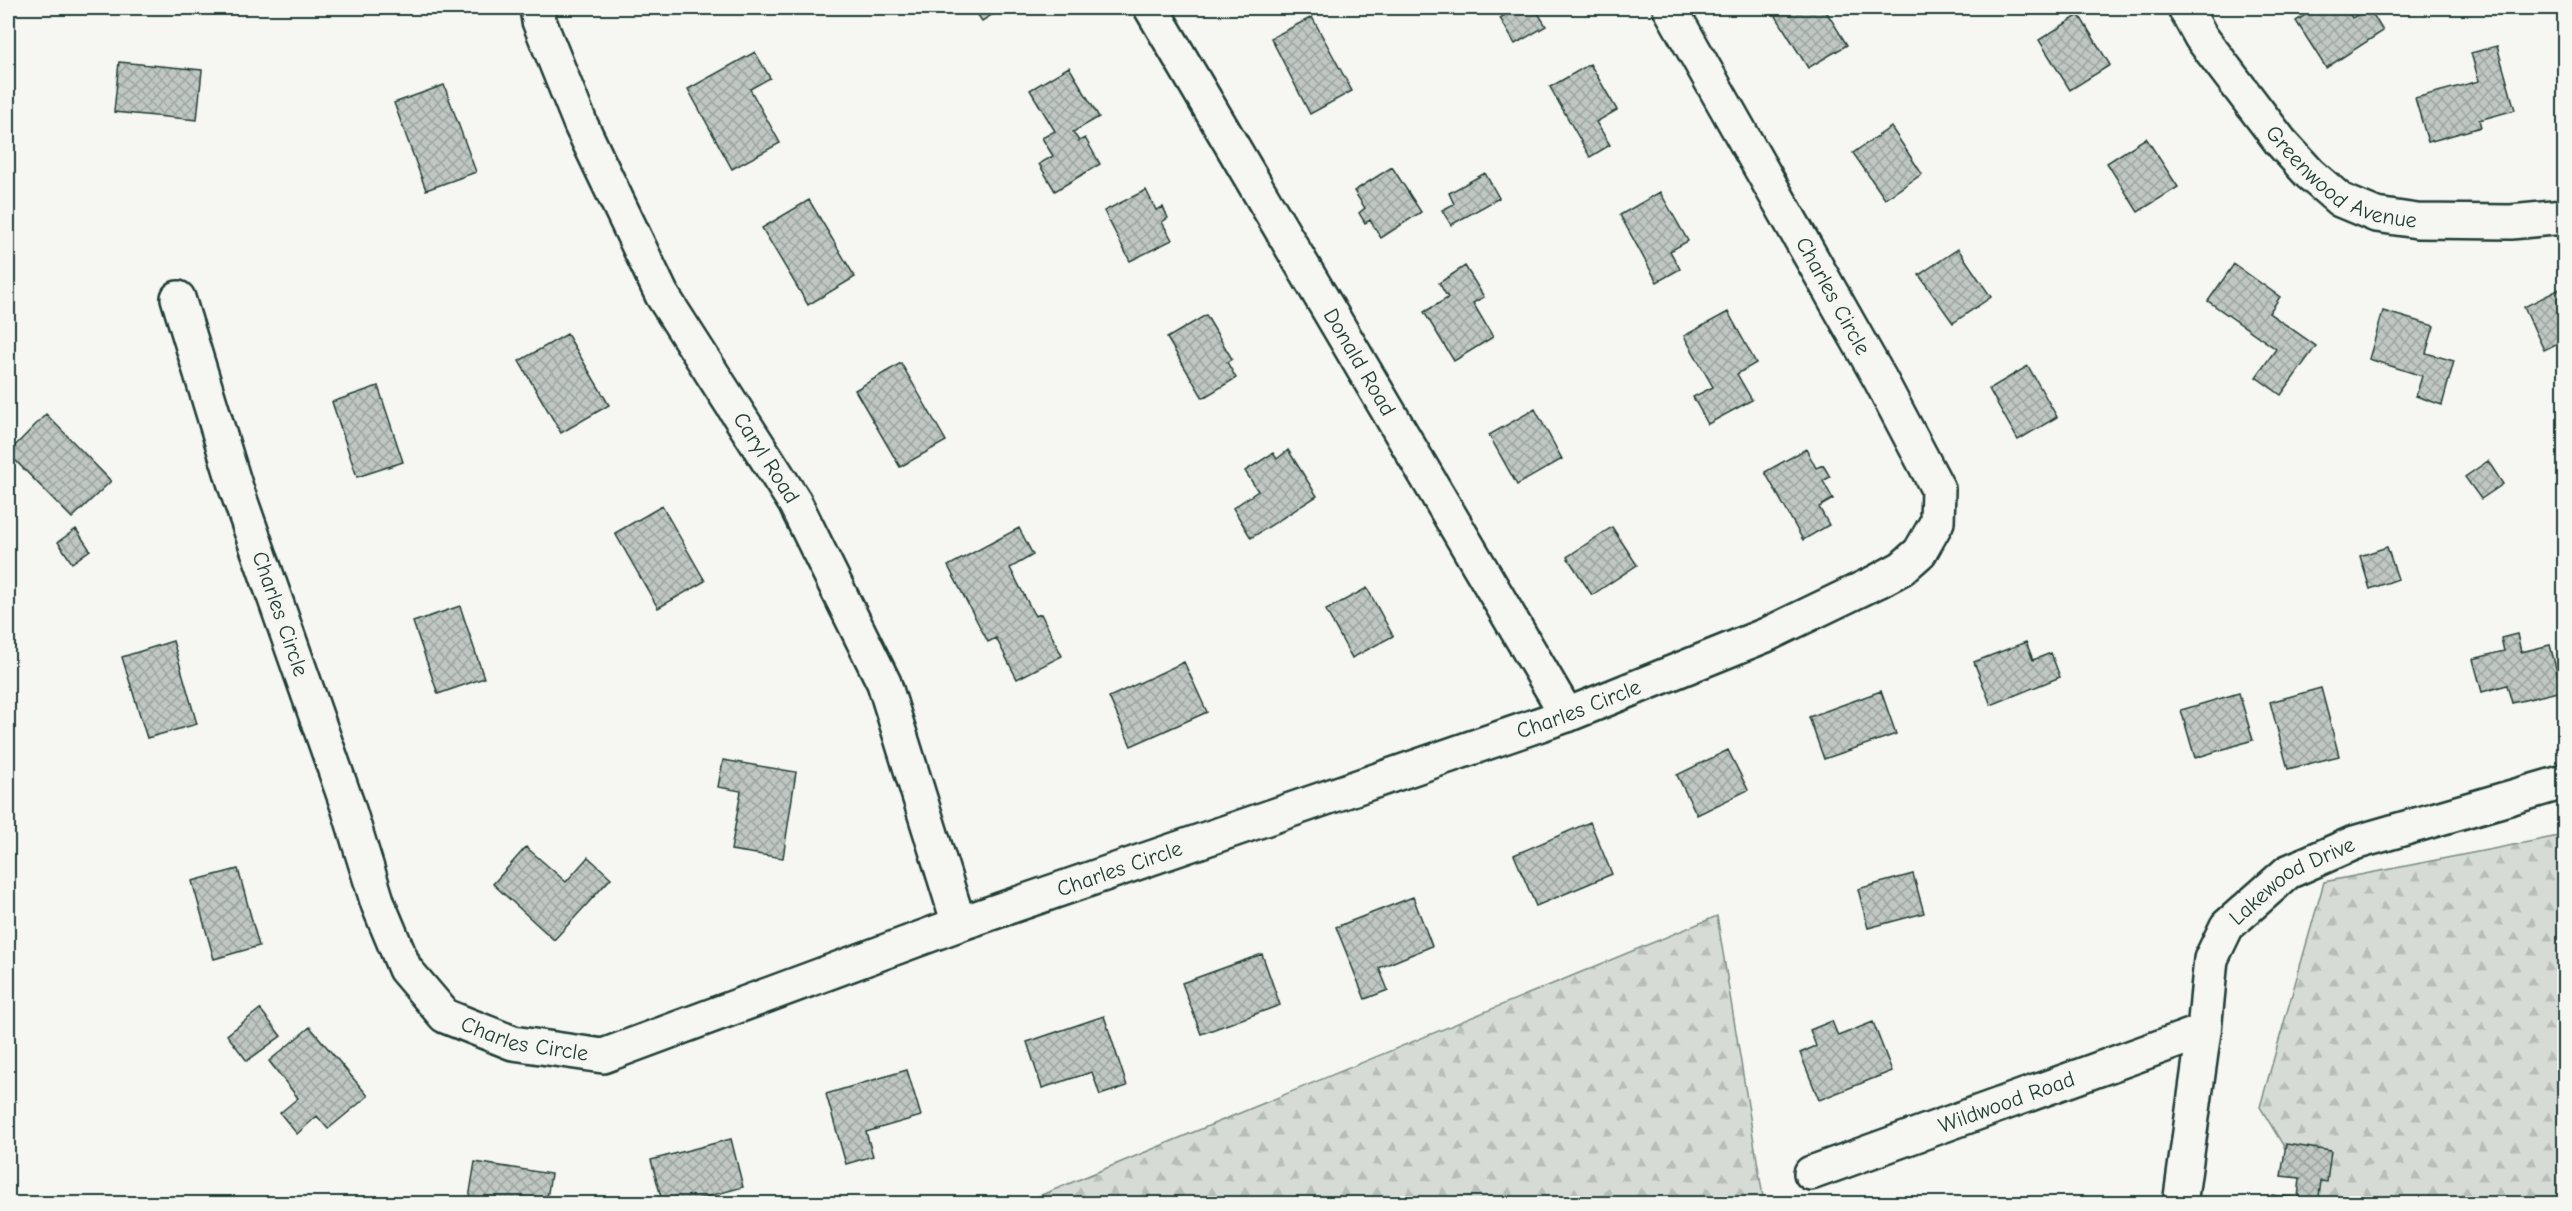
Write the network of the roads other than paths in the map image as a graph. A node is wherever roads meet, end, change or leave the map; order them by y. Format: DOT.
graph roads {
  1 [pos="537,8"];
  2 [pos="1151,8"];
  3 [pos="1670,8"];
  4 [pos="2185,8"];
  5 [pos="2565,217"];
  6 [pos="178,298"];
  7 [pos="1567,716"];
  8 [pos="2565,782"];
  9 [pos="959,924"];
  10 [pos="2204,1031"];
  11 [pos="1811,1173"];
  12 [pos="2180,1203"];
  1 -- 9 [label="street, Caryl Road"];
  2 -- 7 [label="street, Donald Road"];
  3 -- 7 [label="street, Charles Circle"];
  4 -- 5 [label="street, Greenwood Avenue"];
  6 -- 9 [label="street, Charles Circle"];
  7 -- 9 [label="street, Charles Circle"];
  8 -- 10 [label="street, Lakewood Drive"];
  10 -- 11 [label="street, Wildwood Road"];
  10 -- 12 [label="street, Lakewood Drive"];
}
